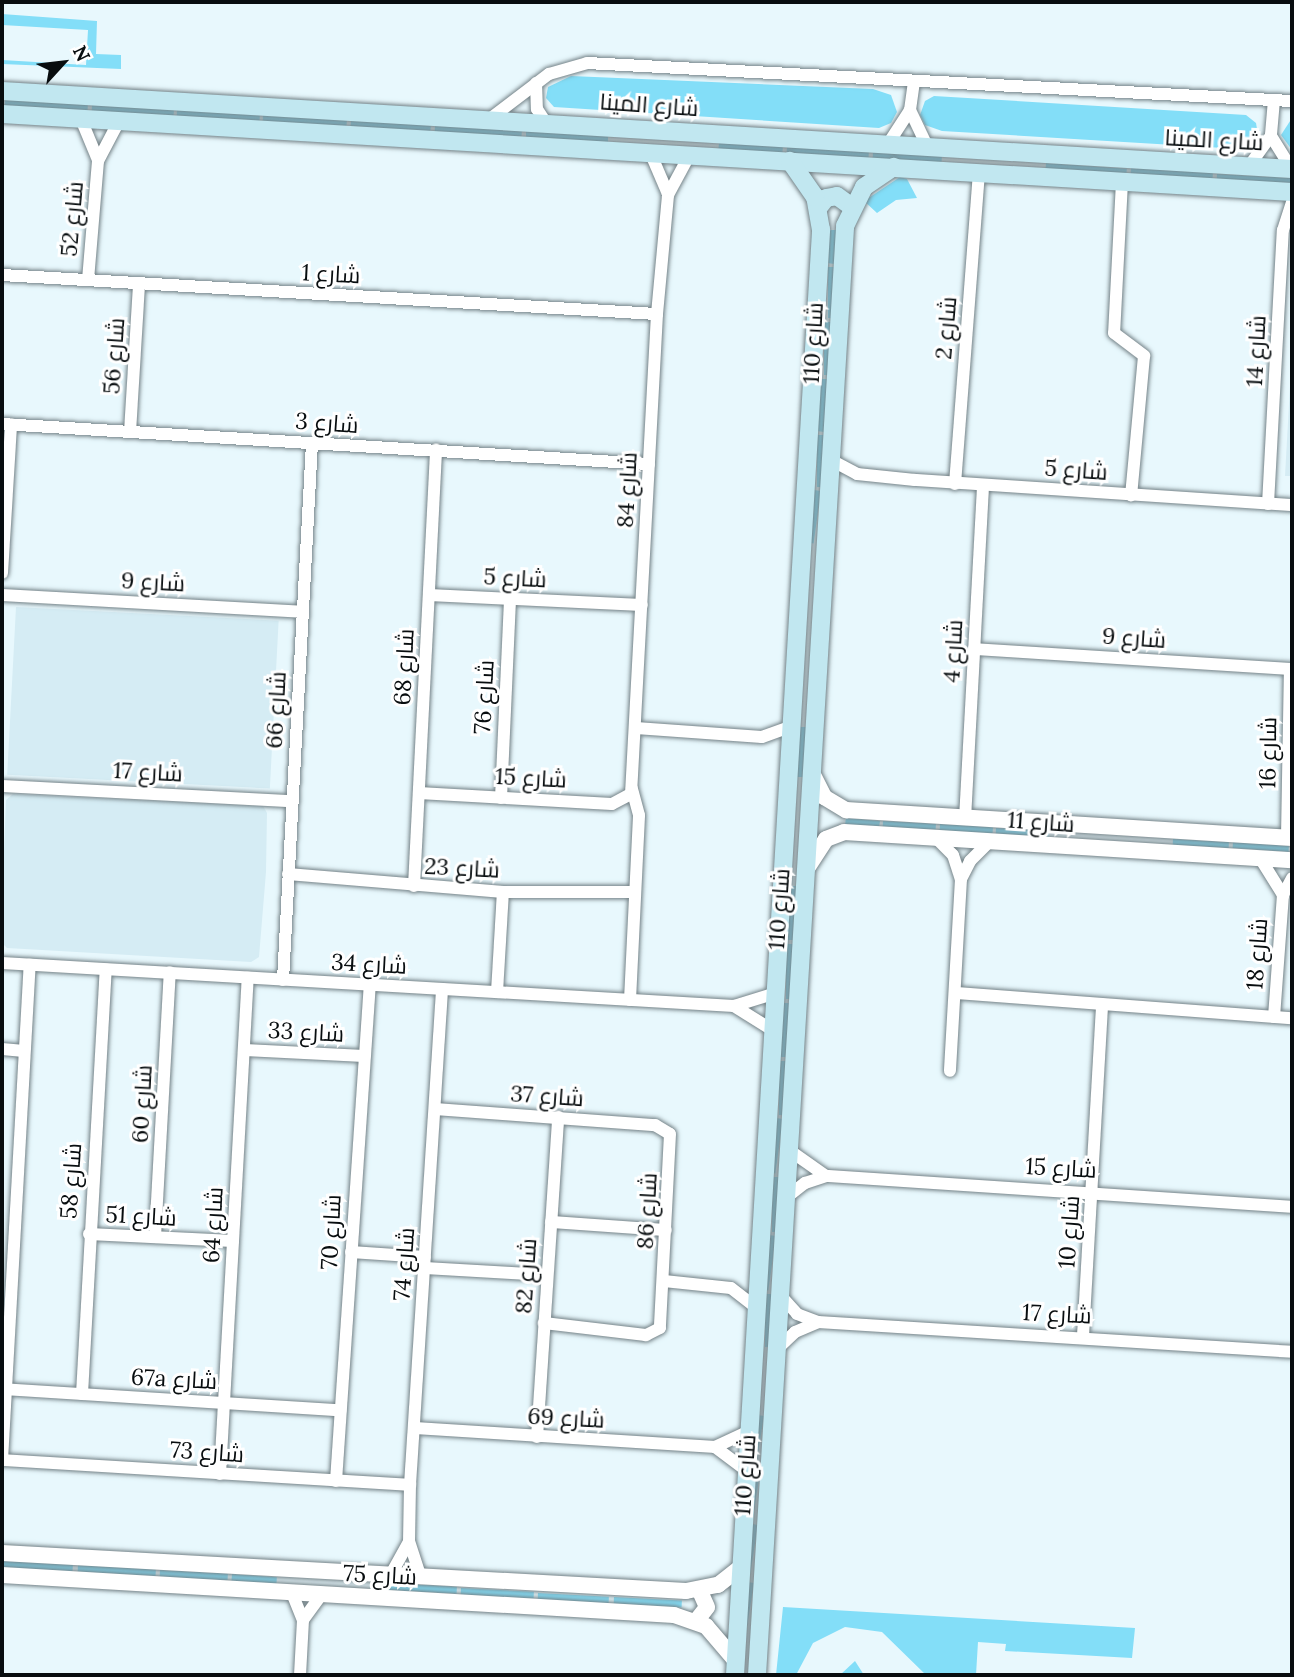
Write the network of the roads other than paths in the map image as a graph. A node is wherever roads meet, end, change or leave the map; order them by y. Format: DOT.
graph roads {
  1 [pos="914,80"];
  2 [pos="536,83"];
  3 [pos="2,91"];
  4 [pos="1274,100"];
  5 [pos="1292,101"];
  6 [pos="910,110"];
  7 [pos="2,114"];
  8 [pos="81,119"];
  9 [pos="119,121"];
  10 [pos="487,121"];
  11 [pos="546,123"];
  12 [pos="687,132"];
  13 [pos="1271,136"];
  14 [pos="888,144"];
  15 [pos="928,148"];
  16 [pos="624,151"];
  17 [pos="650,152"];
  18 [pos="690,154"];
  19 [pos="1037,154"];
  20 [pos="98,161"];
  21 [pos="790,161"];
  22 [pos="1249,166"];
  23 [pos="894,167"];
  24 [pos="1292,169"];
  25 [pos="956,173"];
  26 [pos="979,175"];
  27 [pos="1122,182"];
  28 [pos="1292,192"];
  29 [pos="668,195"];
  30 [pos="1292,202"];
  31 [pos="851,206"];
  32 [pos="819,207"];
  33 [pos="2,275"];
  34 [pos="88,280"];
  35 [pos="139,283"];
  36 [pos="657,314"];
  37 [pos="6,424"];
  38 [pos="130,432"];
  39 [pos="312,443"];
  40 [pos="436,450"];
  41 [pos="831,460"];
  42 [pos="649,464"];
  43 [pos="857,474"];
  44 [pos="955,484"];
  45 [pos="984,486"];
  46 [pos="829,489"];
  47 [pos="1131,495"];
  48 [pos="1268,504"];
  49 [pos="1292,505"];
  50 [pos="2,569"];
  51 [pos="429,594"];
  52 [pos="2,595"];
  53 [pos="510,598"];
  54 [pos="642,605"];
  55 [pos="799,608"];
  56 [pos="302,612"];
  57 [pos="974,649"];
  58 [pos="1291,669"];
  59 [pos="817,688"];
  60 [pos="792,726"];
  61 [pos="636,728"];
  62 [pos="762,737"];
  63 [pos="790,755"];
  64 [pos="812,773"];
  65 [pos="2,786"];
  66 [pos="632,788"];
  67 [pos="419,793"];
  68 [pos="501,798"];
  69 [pos="292,801"];
  70 [pos="965,819"];
  71 [pos="1123,828"];
  72 [pos="935,836"];
  73 [pos="786,837"];
  74 [pos="1290,838"];
  75 [pos="990,841"];
  76 [pos="1053,845"];
  77 [pos="1260,858"];
  78 [pos="1292,860"];
  79 [pos="806,870"];
  80 [pos="288,874"];
  81 [pos="1292,878"];
  82 [pos="961,879"];
  83 [pos="414,886"];
  84 [pos="503,892"];
  85 [pos="634,892"];
  86 [pos="1283,895"];
  87 [pos="2,962"];
  88 [pos="30,965"];
  89 [pos="106,970"];
  90 [pos="170,972"];
  91 [pos="248,978"];
  92 [pos="283,980"];
  93 [pos="370,985"];
  94 [pos="442,989"];
  95 [pos="497,992"];
  96 [pos="776,993"];
  97 [pos="956,993"];
  98 [pos="630,1000"];
  99 [pos="1102,1005"];
  100 [pos="734,1006"];
  101 [pos="1274,1017"];
  102 [pos="1292,1018"];
  103 [pos="774,1031"];
  104 [pos="2,1049"];
  105 [pos="245,1049"];
  106 [pos="24,1051"];
  107 [pos="364,1056"];
  108 [pos="950,1071"];
  109 [pos="435,1109"];
  110 [pos="558,1117"];
  111 [pos="655,1125"];
  112 [pos="789,1150"];
  113 [pos="827,1176"];
  114 [pos="1093,1190"];
  115 [pos="787,1197"];
  116 [pos="1292,1207"];
  117 [pos="551,1223"];
  118 [pos="8,1229"];
  119 [pos="666,1230"];
  120 [pos="89,1234"];
  121 [pos="155,1237"];
  122 [pos="233,1241"];
  123 [pos="351,1252"];
  124 [pos="425,1262"];
  125 [pos="759,1273"];
  126 [pos="546,1275"];
  127 [pos="664,1281"];
  128 [pos="731,1288"];
  129 [pos="781,1296"];
  130 [pos="757,1308"];
  131 [pos="818,1322"];
  132 [pos="544,1323"];
  133 [pos="1083,1336"];
  134 [pos="777,1349"];
  135 [pos="1292,1352"];
  136 [pos="4,1390"];
  137 [pos="82,1394"];
  138 [pos="224,1403"];
  139 [pos="340,1410"];
  140 [pos="415,1429"];
  141 [pos="749,1431"];
  142 [pos="537,1437"];
  143 [pos="715,1447"];
  144 [pos="2,1460"];
  145 [pos="747,1471"];
  146 [pos="220,1474"];
  147 [pos="336,1481"];
  148 [pos="410,1485"];
  149 [pos="409,1542"];
  150 [pos="2,1553"];
  151 [pos="741,1567"];
  152 [pos="339,1573"];
  153 [pos="2,1575"];
  154 [pos="390,1576"];
  155 [pos="421,1577"];
  156 [pos="700,1591"];
  157 [pos="292,1593"];
  158 [pos="322,1594"];
  159 [pos="303,1620"];
  160 [pos="697,1620"];
  161 [pos="735,1668"];
  162 [pos="300,1675"];
  163 [pos="757,1675"];
  1 -- 2 [label="street"];
  1 -- 4 [label="street"];
  1 -- 6 [label="street"];
  2 -- 10 [label="street"];
  2 -- 11 [label="street"];
  3 -- 10 [label="main road, شارع المينا"];
  4 -- 5 [label="street"];
  4 -- 13 [label="street"];
  6 -- 14 [label="street"];
  6 -- 15 [label="street"];
  7 -- 8 [label="main road, شارع المينا"];
  8 -- 9 [label="main road, شارع المينا"];
  8 -- 20 [label="street, شارع 52"];
  9 -- 16 [label="main road, شارع المينا"];
  9 -- 20 [label="street, شارع 52"];
  10 -- 11 [label="main road, شارع المينا"];
  11 -- 12 [label="main road, شارع المينا"];
  12 -- 14 [label="main road, شارع المينا"];
  12 -- 16 [label="main road"];
  13 -- 22 [label="street"];
  13 -- 24 [label="street"];
  14 -- 15 [label="main road, شارع المينا"];
  15 -- 19 [label="main road, شارع المينا"];
  16 -- 17 [label="main road, شارع المينا"];
  17 -- 18 [label="main road, شارع المينا"];
  17 -- 29 [label="street, شارع 84"];
  18 -- 21 [label="main road, شارع المينا"];
  18 -- 29 [label="street, شارع 84"];
  19 -- 22 [label="main road, شارع المينا"];
  19 -- 25 [label="main road"];
  20 -- 34 [label="street, شارع 52"];
  21 -- 23 [label="main road, شارع المينا"];
  21 -- 32 [label="main road, شارع 110"];
  22 -- 24 [label="main road, شارع المينا"];
  23 -- 25 [label="main road, شارع المينا"];
  23 -- 31 [label="main road, شارع 110"];
  25 -- 26 [label="main road, شارع المينا"];
  26 -- 27 [label="main road, شارع المينا"];
  26 -- 44 [label="street, شارع 2"];
  27 -- 28 [label="main road, شارع المينا"];
  27 -- 47 [label="street"];
  29 -- 36 [label="street, شارع 84"];
  30 -- 48 [label="street, شارع 14"];
  31 -- 32 [label="main road"];
  31 -- 41 [label="main road, شارع 110"];
  32 -- 55 [label="main road, شارع 110"];
  33 -- 34 [label="street, شارع 1"];
  34 -- 35 [label="street, شارع 1"];
  35 -- 36 [label="street, شارع 1"];
  35 -- 38 [label="street, شارع 56"];
  36 -- 42 [label="street, شارع 84"];
  37 -- 38 [label="street, شارع 3"];
  37 -- 50 [label="street"];
  38 -- 39 [label="street, شارع 3"];
  39 -- 40 [label="street, شارع 3"];
  39 -- 56 [label="street, شارع 66"];
  40 -- 42 [label="street, شارع 3"];
  40 -- 51 [label="street, شارع 68"];
  41 -- 43 [label="street, شارع 5"];
  41 -- 46 [label="main road, شارع 110"];
  42 -- 54 [label="street, شارع 84"];
  43 -- 44 [label="street, شارع 5"];
  43 -- 46 [label="street"];
  44 -- 45 [label="street, شارع 5"];
  45 -- 47 [label="street, شارع 5"];
  45 -- 57 [label="street, شارع 4"];
  46 -- 59 [label="main road, شارع 110"];
  47 -- 48 [label="street, شارع 5"];
  48 -- 49 [label="street, شارع 5"];
  51 -- 53 [label="street, شارع 5"];
  51 -- 67 [label="street, شارع 68"];
  52 -- 56 [label="street, شارع 9"];
  53 -- 54 [label="street, شارع 5"];
  53 -- 68 [label="street, شارع 76"];
  54 -- 61 [label="street, شارع 84"];
  55 -- 59 [label="main road"];
  55 -- 60 [label="main road, شارع 110"];
  56 -- 69 [label="street, شارع 66"];
  57 -- 58 [label="street, شارع 9"];
  57 -- 70 [label="street, شارع 4"];
  58 -- 74 [label="street, شارع 16"];
  59 -- 64 [label="main road, شارع 110"];
  60 -- 62 [label="street"];
  60 -- 63 [label="main road, شارع 110"];
  61 -- 62 [label="street"];
  61 -- 66 [label="street, شارع 84"];
  62 -- 63 [label="street"];
  63 -- 73 [label="main road, شارع 110"];
  64 -- 70 [label="street, شارع 11"];
  64 -- 79 [label="main road, شارع 110"];
  65 -- 69 [label="street, شارع 17"];
  66 -- 68 [label="street, شارع 15"];
  66 -- 85 [label="street, شارع 84"];
  67 -- 68 [label="street, شارع 15"];
  67 -- 83 [label="street, شارع 68"];
  69 -- 80 [label="street, شارع 66"];
  70 -- 71 [label="street, شارع 11"];
  71 -- 74 [label="street, شارع 11"];
  71 -- 76 [label="street"];
  72 -- 75 [label="street, شارع 11"];
  72 -- 79 [label="street, شارع 11"];
  72 -- 82 [label="street"];
  73 -- 79 [label="main road"];
  73 -- 96 [label="main road, شارع 110"];
  75 -- 76 [label="street, شارع 11"];
  75 -- 82 [label="street"];
  76 -- 77 [label="street, شارع 11"];
  77 -- 78 [label="street, شارع 11"];
  77 -- 86 [label="street, شارع 18"];
  79 -- 112 [label="main road, شارع 110"];
  80 -- 83 [label="street, شارع 23"];
  80 -- 92 [label="street, شارع 66"];
  81 -- 86 [label="street, شارع 18"];
  82 -- 97 [label="street"];
  83 -- 84 [label="street, شارع 23"];
  84 -- 85 [label="street, شارع 23"];
  84 -- 95 [label="street"];
  85 -- 98 [label="street, شارع 84"];
  86 -- 101 [label="street, شارع 18"];
  87 -- 88 [label="street, شارع 34"];
  88 -- 89 [label="street, شارع 34"];
  88 -- 106 [label="street"];
  89 -- 90 [label="street, شارع 34"];
  89 -- 120 [label="street, شارع 58"];
  90 -- 91 [label="street, شارع 34"];
  90 -- 121 [label="street, شارع 60"];
  91 -- 92 [label="street, شارع 34"];
  91 -- 105 [label="street, شارع 64"];
  92 -- 93 [label="street, شارع 34"];
  93 -- 94 [label="street, شارع 34"];
  93 -- 107 [label="street, شارع 70"];
  94 -- 95 [label="street, شارع 34"];
  94 -- 109 [label="street, شارع 74"];
  95 -- 98 [label="street, شارع 34"];
  96 -- 100 [label="street, شارع 34"];
  96 -- 103 [label="main road, شارع 110"];
  97 -- 99 [label="street"];
  97 -- 108 [label="street"];
  98 -- 100 [label="street, شارع 34"];
  99 -- 101 [label="street"];
  99 -- 114 [label="street, شارع 10"];
  100 -- 103 [label="street, شارع 34"];
  101 -- 102 [label="street"];
  103 -- 125 [label="main road, شارع 110"];
  104 -- 106 [label="street"];
  105 -- 107 [label="street, شارع 33"];
  105 -- 122 [label="street, شارع 64"];
  106 -- 118 [label="street"];
  107 -- 123 [label="street, شارع 70"];
  109 -- 110 [label="street, شارع 37"];
  109 -- 124 [label="street, شارع 74"];
  110 -- 111 [label="street, شارع 37"];
  110 -- 117 [label="street, شارع 82"];
  111 -- 119 [label="street, شارع 86"];
  112 -- 113 [label="street"];
  112 -- 115 [label="main road, شارع 110"];
  113 -- 114 [label="street, شارع 15"];
  113 -- 115 [label="street, شارع 15"];
  114 -- 116 [label="street, شارع 15"];
  114 -- 133 [label="street, شارع 10"];
  115 -- 129 [label="main road, شارع 110"];
  117 -- 119 [label="street"];
  117 -- 126 [label="street, شارع 82"];
  118 -- 136 [label="street"];
  119 -- 127 [label="street, شارع 86"];
  120 -- 121 [label="street, شارع 51"];
  120 -- 137 [label="street, شارع 58"];
  121 -- 122 [label="street, شارع 51"];
  122 -- 138 [label="street, شارع 64"];
  123 -- 124 [label="street"];
  123 -- 139 [label="street, شارع 70"];
  124 -- 126 [label="street"];
  124 -- 140 [label="street, شارع 74"];
  125 -- 128 [label="street"];
  125 -- 130 [label="main road, شارع 110"];
  126 -- 132 [label="street, شارع 82"];
  127 -- 128 [label="street"];
  127 -- 132 [label="street, شارع 86"];
  128 -- 130 [label="street"];
  129 -- 131 [label="street, شارع 17"];
  129 -- 134 [label="main road, شارع 110"];
  130 -- 141 [label="main road, شارع 110"];
  131 -- 133 [label="street, شارع 17"];
  131 -- 134 [label="street"];
  132 -- 142 [label="street, شارع 82"];
  133 -- 135 [label="street, شارع 17"];
  134 -- 163 [label="main road, شارع 110"];
  136 -- 137 [label="street, 67a شارع"];
  136 -- 144 [label="street"];
  137 -- 138 [label="street, 67a شارع"];
  138 -- 139 [label="street, 67a شارع"];
  138 -- 146 [label="street, شارع 64"];
  139 -- 147 [label="street, شارع 70"];
  140 -- 142 [label="street, شارع 69"];
  140 -- 148 [label="street, شارع 74"];
  141 -- 143 [label="street, شارع 69"];
  141 -- 145 [label="main road, شارع 110"];
  142 -- 143 [label="street, شارع 69"];
  143 -- 145 [label="street"];
  144 -- 146 [label="street, شارع 73"];
  145 -- 151 [label="main road, شارع 110"];
  146 -- 147 [label="street, شارع 73"];
  147 -- 148 [label="street, شارع 73"];
  148 -- 149 [label="street, شارع 74"];
  149 -- 154 [label="street, شارع 74"];
  149 -- 155 [label="street, شارع 74"];
  150 -- 152 [label="street, شارع 75"];
  151 -- 156 [label="street"];
  151 -- 161 [label="main road, شارع 110"];
  152 -- 154 [label="street, شارع 75"];
  152 -- 157 [label="street"];
  153 -- 157 [label="street, شارع 75"];
  154 -- 155 [label="street, شارع 75"];
  155 -- 156 [label="street, شارع 75"];
  156 -- 160 [label="street"];
  157 -- 158 [label="street, شارع 75"];
  157 -- 159 [label="street"];
  158 -- 159 [label="street"];
  158 -- 160 [label="street, شارع 75"];
  159 -- 162 [label="street"];
  160 -- 161 [label="street"];
}
